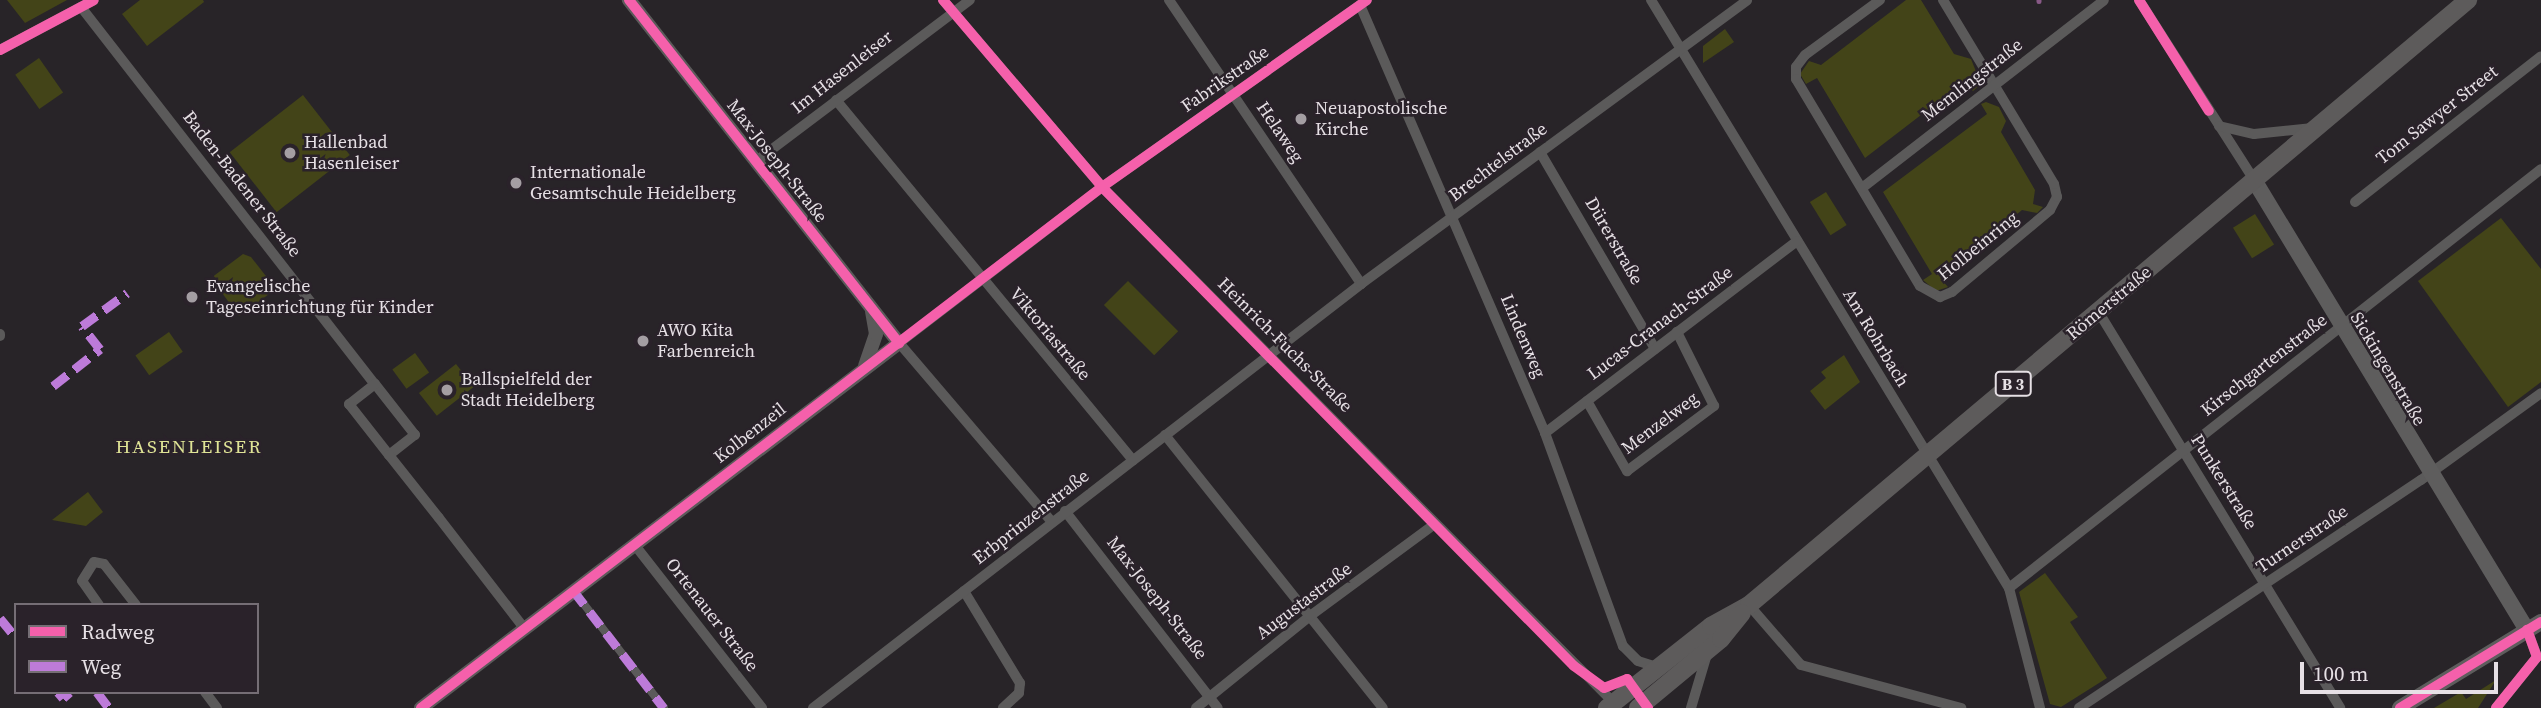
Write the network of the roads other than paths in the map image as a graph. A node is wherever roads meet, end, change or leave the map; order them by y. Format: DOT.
graph roads {
  1 [pos="94,0"];
  2 [pos="628,0"];
  3 [pos="943,0"];
  4 [pos="970,0"];
  5 [pos="1169,0"];
  6 [pos="1651,0"];
  7 [pos="1747,0"];
  8 [pos="1880,0"];
  9 [pos="1943,0"];
  10 [pos="2104,0"];
  11 [pos="2139,0"];
  12 [pos="2468,0"];
  13 [pos="1363,3"];
  14 [pos="81,7"];
  15 [pos="951,11"];
  16 [pos="0,50"];
  17 [pos="1681,50"];
  18 [pos="2541,56"];
  19 [pos="1994,85"];
  20 [pos="1233,94"];
  21 [pos="836,100"];
  22 [pos="2219,126"];
  23 [pos="2316,127"];
  24 [pos="1540,152"];
  25 [pos="755,162"];
  26 [pos="2541,169"];
  27 [pos="2254,180"];
  28 [pos="1102,187"];
  29 [pos="1862,188"];
  30 [pos="2355,202"];
  31 [pos="1453,217"];
  32 [pos="1797,241"];
  33 [pos="982,280"];
  34 [pos="1361,284"];
  35 [pos="871,309"];
  36 [pos="2098,312"];
  37 [pos="2340,327"];
  38 [pos="1677,332"];
  39 [pos="899,343"];
  40 [pos="1655,349"];
  41 [pos="1271,354"];
  42 [pos="865,367"];
  43 [pos="375,384"];
  44 [pos="2541,393"];
  45 [pos="1587,401"];
  46 [pos="1545,433"];
  47 [pos="1165,435"];
  48 [pos="2183,451"];
  49 [pos="389,455"];
  50 [pos="1928,457"];
  51 [pos="1133,460"];
  52 [pos="2429,473"];
  53 [pos="1065,512"];
  54 [pos="1052,522"];
  55 [pos="1435,524"];
  56 [pos="634,544"];
  57 [pos="2267,584"];
  58 [pos="2009,588"];
  59 [pos="573,590"];
  60 [pos="964,591"];
  61 [pos="98,603"];
  62 [pos="134,603"];
  63 [pos="1749,605"];
  64 [pos="1310,616"];
  65 [pos="2534,626"];
  66 [pos="524,628"];
  67 [pos="1708,651"];
  68 [pos="2539,659"];
  69 [pos="1660,668"];
  70 [pos="1210,697"];
  71 [pos="1611,706"];
  72 [pos="421,708"];
  73 [pos="664,708"];
  74 [pos="762,708"];
  75 [pos="813,708"];
  76 [pos="1003,708"];
  77 [pos="1196,708"];
  78 [pos="1218,708"];
  79 [pos="1383,708"];
  80 [pos="1637,708"];
  81 [pos="1691,708"];
  82 [pos="1961,708"];
  83 [pos="2040,708"];
  84 [pos="2078,708"];
  85 [pos="2340,708"];
  86 [pos="2400,708"];
  87 [pos="2496,708"];
  1 -- 14 [label="street"];
  2 -- 25 [label="street, Max-Joseph-Straße"];
  3 -- 15 [label="street, Heinrich-Fuchs-Straße"];
  4 -- 15 [label="street, Im Hasenleiser"];
  5 -- 20 [label="street, Helaweg"];
  6 -- 17 [label="street, Am Rohrbach"];
  7 -- 17 [label="street, Brechtelstraße"];
  8 -- 29 [label="street, Holbeinring"];
  9 -- 19 [label="street, Holbeinring"];
  10 -- 19 [label="street, Memlingstraße"];
  11 -- 22 [label="street, Sickingenstraße"];
  12 -- 23 [label="main road, Römerstraße"];
  13 -- 20 [label="street, Fabrikstraße"];
  13 -- 31 [label="street, Lindenweg"];
  14 -- 16 [label="street"];
  14 -- 43 [label="street, Baden-Badener Straße"];
  15 -- 21 [label="street, Im Hasenleiser"];
  15 -- 28 [label="street, Heinrich-Fuchs-Straße"];
  17 -- 24 [label="street, Brechtelstraße"];
  17 -- 32 [label="street, Am Rohrbach"];
  18 -- 30 [label="street, Tom Sawyer Street"];
  19 -- 29 [label="street, Memlingstraße"];
  19 -- 29 [label="street, Holbeinring"];
  20 -- 28 [label="street, Fabrikstraße"];
  20 -- 34 [label="street, Helaweg"];
  21 -- 25 [label="street, Im Hasenleiser"];
  21 -- 33 [label="street, Viktoriastraße"];
  22 -- 23 [label="street"];
  22 -- 27 [label="street, Sickingenstraße"];
  23 -- 27 [label="main road, Römerstraße"];
  24 -- 31 [label="street, Brechtelstraße"];
  24 -- 40 [label="street, Dürerstraße"];
  25 -- 35 [label="street, Max-Joseph-Straße"];
  26 -- 37 [label="street, Kirschgartenstraße"];
  27 -- 36 [label="main road, Römerstraße / B 3"];
  27 -- 37 [label="main road, Sickingenstraße"];
  28 -- 33 [label="street, Kolbenzeil"];
  28 -- 41 [label="street, Heinrich-Fuchs-Straße"];
  31 -- 34 [label="street, Brechtelstraße"];
  31 -- 46 [label="street, Lindenweg"];
  32 -- 38 [label="street, Lucas-Cranach-Straße"];
  32 -- 50 [label="street, Am Rohrbach"];
  33 -- 39 [label="street, Kolbenzeil"];
  33 -- 51 [label="street, Viktoriastraße"];
  34 -- 41 [label="street, Brechtelstraße"];
  35 -- 39 [label="street, Max-Joseph-Straße"];
  35 -- 42 [label="street"];
  36 -- 48 [label="street, Punkerstraße"];
  36 -- 50 [label="main road, Römerstraße / B 3"];
  37 -- 48 [label="street, Kirschgartenstraße"];
  37 -- 52 [label="main road, Sickingenstraße"];
  38 -- 40 [label="street, Lucas-Cranach-Straße"];
  38 -- 45 [label="street, Menzelweg"];
  39 -- 42 [label="street, Kolbenzeil"];
  39 -- 54 [label="street, Max-Joseph-Straße"];
  40 -- 45 [label="street, Lucas-Cranach-Straße"];
  41 -- 47 [label="street, Erbprinzenstraße"];
  41 -- 55 [label="street, Heinrich-Fuchs-Straße"];
  42 -- 56 [label="street, Kolbenzeil"];
  43 -- 49 [label="street"];
  43 -- 49 [label="street, Baden-Badener Straße"];
  44 -- 52 [label="street, Turnerstraße"];
  45 -- 46 [label="street, Lucas-Cranach-Straße"];
  46 -- 69 [label="street, Lindenweg"];
  47 -- 51 [label="street, Erbprinzenstraße"];
  47 -- 64 [label="street"];
  48 -- 57 [label="street, Punkerstraße"];
  48 -- 58 [label="street, Kirschgartenstraße"];
  49 -- 66 [label="street"];
  50 -- 58 [label="street, Am Rohrbach"];
  50 -- 63 [label="main road, Römerstraße / B 3"];
  51 -- 53 [label="street, Erbprinzenstraße"];
  52 -- 57 [label="street, Turnerstraße"];
  52 -- 65 [label="main road, Sickingenstraße"];
  53 -- 54 [label="street, Erbprinzenstraße"];
  53 -- 70 [label="street, Max-Joseph-Straße"];
  54 -- 60 [label="street, Erbprinzenstraße"];
  55 -- 64 [label="street, Augustastraße"];
  55 -- 71 [label="street, Heinrich-Fuchs-Straße"];
  56 -- 59 [label="street, Kolbenzeil"];
  56 -- 74 [label="street, Ortenauer Straße"];
  57 -- 84 [label="street, Turnerstraße"];
  57 -- 85 [label="street, Punkerstraße"];
  58 -- 83 [label="street, Am Rohrbach"];
  59 -- 66 [label="street, Kolbenzeil"];
  59 -- 73 [label="street"];
  60 -- 75 [label="street, Erbprinzenstraße"];
  60 -- 76 [label="street"];
  61 -- 62 [label="street"];
  63 -- 67 [label="main road, Römerstraße / B 3"];
  63 -- 69 [label="main road, Römerstraße / B 3"];
  63 -- 82 [label="street"];
  64 -- 70 [label="street, Augustastraße"];
  64 -- 79 [label="street"];
  65 -- 68 [label="street"];
  65 -- 86 [label="main road"];
  66 -- 72 [label="street, Kolbenzeil"];
  67 -- 80 [label="main road, Römerstraße / B 3"];
  67 -- 81 [label="street"];
  68 -- 87 [label="street"];
  69 -- 71 [label="main road, Römerstraße / B 3"];
  70 -- 77 [label="street, Augustastraße"];
  70 -- 78 [label="street, Max-Joseph-Straße"];
}
